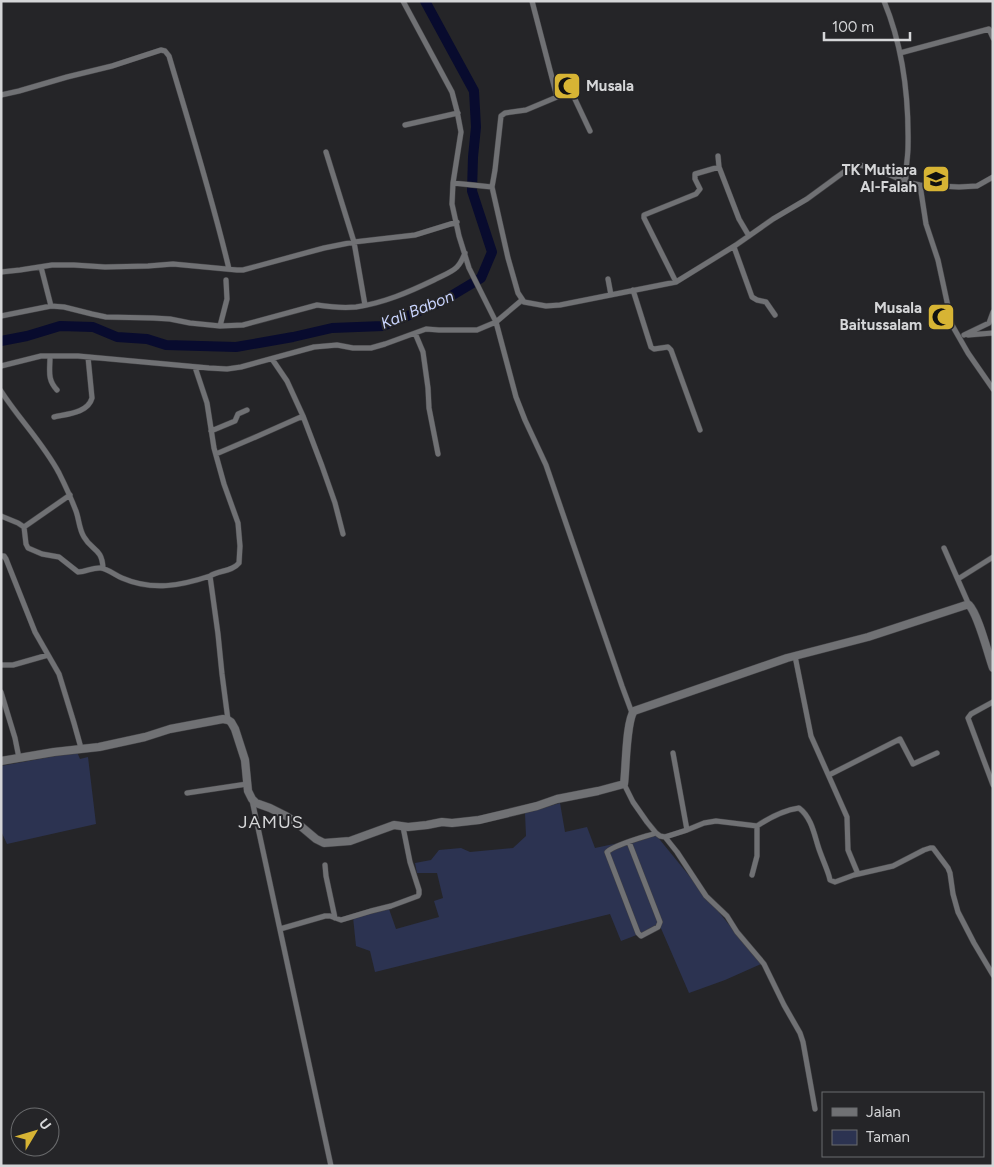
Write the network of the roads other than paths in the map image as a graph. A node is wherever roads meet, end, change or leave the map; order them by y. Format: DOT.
graph roads {
  1 [pos="403,1"];
  2 [pos="532,1"];
  3 [pos="884,1"];
  4 [pos="993,38"];
  5 [pos="900,53"];
  6 [pos="1,95"];
  7 [pos="558,98"];
  8 [pos="458,113"];
  9 [pos="405,125"];
  10 [pos="590,131"];
  11 [pos="326,152"];
  12 [pos="718,156"];
  13 [pos="719,167"];
  14 [pos="993,177"];
  15 [pos="906,182"];
  16 [pos="456,183"];
  17 [pos="920,186"];
  18 [pos="489,187"];
  19 [pos="456,222"];
  20 [pos="749,236"];
  21 [pos="354,242"];
  22 [pos="734,246"];
  23 [pos="465,253"];
  24 [pos="41,267"];
  25 [pos="230,269"];
  26 [pos="1,272"];
  27 [pos="608,279"];
  28 [pos="226,280"];
  29 [pos="676,282"];
  30 [pos="633,290"];
  31 [pos="611,294"];
  32 [pos="522,300"];
  33 [pos="366,305"];
  34 [pos="51,306"];
  35 [pos="993,312"];
  36 [pos="775,315"];
  37 [pos="1,316"];
  38 [pos="496,322"];
  39 [pos="220,326"];
  40 [pos="415,333"];
  41 [pos="993,333"];
  42 [pos="961,336"];
  43 [pos="50,357"];
  44 [pos="88,357"];
  45 [pos="272,359"];
  46 [pos="1,366"];
  47 [pos="195,367"];
  48 [pos="993,388"];
  49 [pos="57,390"];
  50 [pos="1,391"];
  51 [pos="247,410"];
  52 [pos="303,416"];
  53 [pos="54,417"];
  54 [pos="700,430"];
  55 [pos="211,431"];
  56 [pos="216,454"];
  57 [pos="438,454"];
  58 [pos="70,496"];
  59 [pos="1,516"];
  60 [pos="24,527"];
  61 [pos="343,534"];
  62 [pos="944,548"];
  63 [pos="1,556"];
  64 [pos="993,557"];
  65 [pos="103,568"];
  66 [pos="210,576"];
  67 [pos="958,579"];
  68 [pos="969,605"];
  69 [pos="48,655"];
  70 [pos="795,656"];
  71 [pos="1,665"];
  72 [pos="993,668"];
  73 [pos="1,692"];
  74 [pos="993,702"];
  75 [pos="632,713"];
  76 [pos="228,720"];
  77 [pos="80,748"];
  78 [pos="673,753"];
  79 [pos="937,754"];
  80 [pos="19,758"];
  81 [pos="1,761"];
  82 [pos="829,775"];
  83 [pos="248,784"];
  84 [pos="624,784"];
  85 [pos="993,784"];
  86 [pos="188,793"];
  87 [pos="252,800"];
  88 [pos="757,826"];
  89 [pos="403,827"];
  90 [pos="687,830"];
  91 [pos="656,833"];
  92 [pos="665,837"];
  93 [pos="629,842"];
  94 [pos="325,865"];
  95 [pos="858,874"];
  96 [pos="752,875"];
  97 [pos="335,918"];
  98 [pos="280,929"];
  99 [pos="993,975"];
  100 [pos="815,1110"];
  101 [pos="331,1166"];
  1 -- 8 [label="street"];
  2 -- 7 [label="street"];
  3 -- 5 [label="street"];
  4 -- 5 [label="street"];
  5 -- 15 [label="street"];
  6 -- 25 [label="street"];
  7 -- 10 [label="street"];
  7 -- 18 [label="street"];
  8 -- 9 [label="street"];
  8 -- 16 [label="street"];
  11 -- 21 [label="street"];
  12 -- 13 [label="street"];
  13 -- 20 [label="street"];
  13 -- 29 [label="street"];
  14 -- 17 [label="street"];
  15 -- 17 [label="street"];
  15 -- 20 [label="street"];
  16 -- 18 [label="street"];
  16 -- 19 [label="street"];
  17 -- 42 [label="street"];
  18 -- 32 [label="street"];
  19 -- 21 [label="street"];
  19 -- 23 [label="street"];
  20 -- 22 [label="street"];
  21 -- 25 [label="street"];
  21 -- 33 [label="street"];
  22 -- 29 [label="street"];
  22 -- 36 [label="street"];
  23 -- 33 [label="street"];
  23 -- 38 [label="street"];
  24 -- 25 [label="street"];
  24 -- 26 [label="street"];
  24 -- 34 [label="street"];
  27 -- 31 [label="street"];
  28 -- 39 [label="street"];
  29 -- 30 [label="street"];
  30 -- 31 [label="street"];
  30 -- 54 [label="street"];
  31 -- 32 [label="street"];
  32 -- 38 [label="street"];
  33 -- 39 [label="street"];
  34 -- 37 [label="street"];
  34 -- 39 [label="street"];
  35 -- 42 [label="street"];
  38 -- 40 [label="street"];
  38 -- 75 [label="street"];
  40 -- 45 [label="street"];
  40 -- 57 [label="street"];
  41 -- 42 [label="street"];
  42 -- 48 [label="street"];
  43 -- 44 [label="street"];
  43 -- 46 [label="street"];
  43 -- 49 [label="street"];
  44 -- 47 [label="street"];
  44 -- 53 [label="street"];
  45 -- 47 [label="street"];
  45 -- 52 [label="street"];
  47 -- 55 [label="street"];
  50 -- 58 [label="street"];
  51 -- 55 [label="street"];
  52 -- 56 [label="street"];
  52 -- 61 [label="street"];
  55 -- 56 [label="street"];
  56 -- 66 [label="street"];
  58 -- 60 [label="street"];
  58 -- 65 [label="street"];
  59 -- 60 [label="street"];
  60 -- 65 [label="street"];
  62 -- 67 [label="street"];
  63 -- 69 [label="street"];
  64 -- 67 [label="street"];
  65 -- 66 [label="street"];
  66 -- 76 [label="street"];
  67 -- 68 [label="street"];
  68 -- 70 [label="street"];
  68 -- 72 [label="street"];
  69 -- 71 [label="street"];
  69 -- 77 [label="street"];
  70 -- 75 [label="street"];
  70 -- 82 [label="street"];
  73 -- 80 [label="street"];
  74 -- 85 [label="street"];
  75 -- 84 [label="street"];
  76 -- 77 [label="street"];
  76 -- 83 [label="street"];
  77 -- 80 [label="street"];
  78 -- 90 [label="street"];
  79 -- 82 [label="street"];
  80 -- 81 [label="street"];
  82 -- 95 [label="street"];
  83 -- 86 [label="street"];
  83 -- 87 [label="street"];
  84 -- 89 [label="street"];
  84 -- 91 [label="street"];
  87 -- 89 [label="street"];
  87 -- 98 [label="street"];
  88 -- 90 [label="street"];
  88 -- 95 [label="street"];
  88 -- 96 [label="street"];
  89 -- 97 [label="street"];
  90 -- 92 [label="street"];
  91 -- 92 [label="street"];
  91 -- 93 [label="street"];
  92 -- 100 [label="street"];
  93 -- 93 [label="street"];
  94 -- 97 [label="street"];
  95 -- 99 [label="street"];
  97 -- 98 [label="street"];
  98 -- 101 [label="street"];
}
